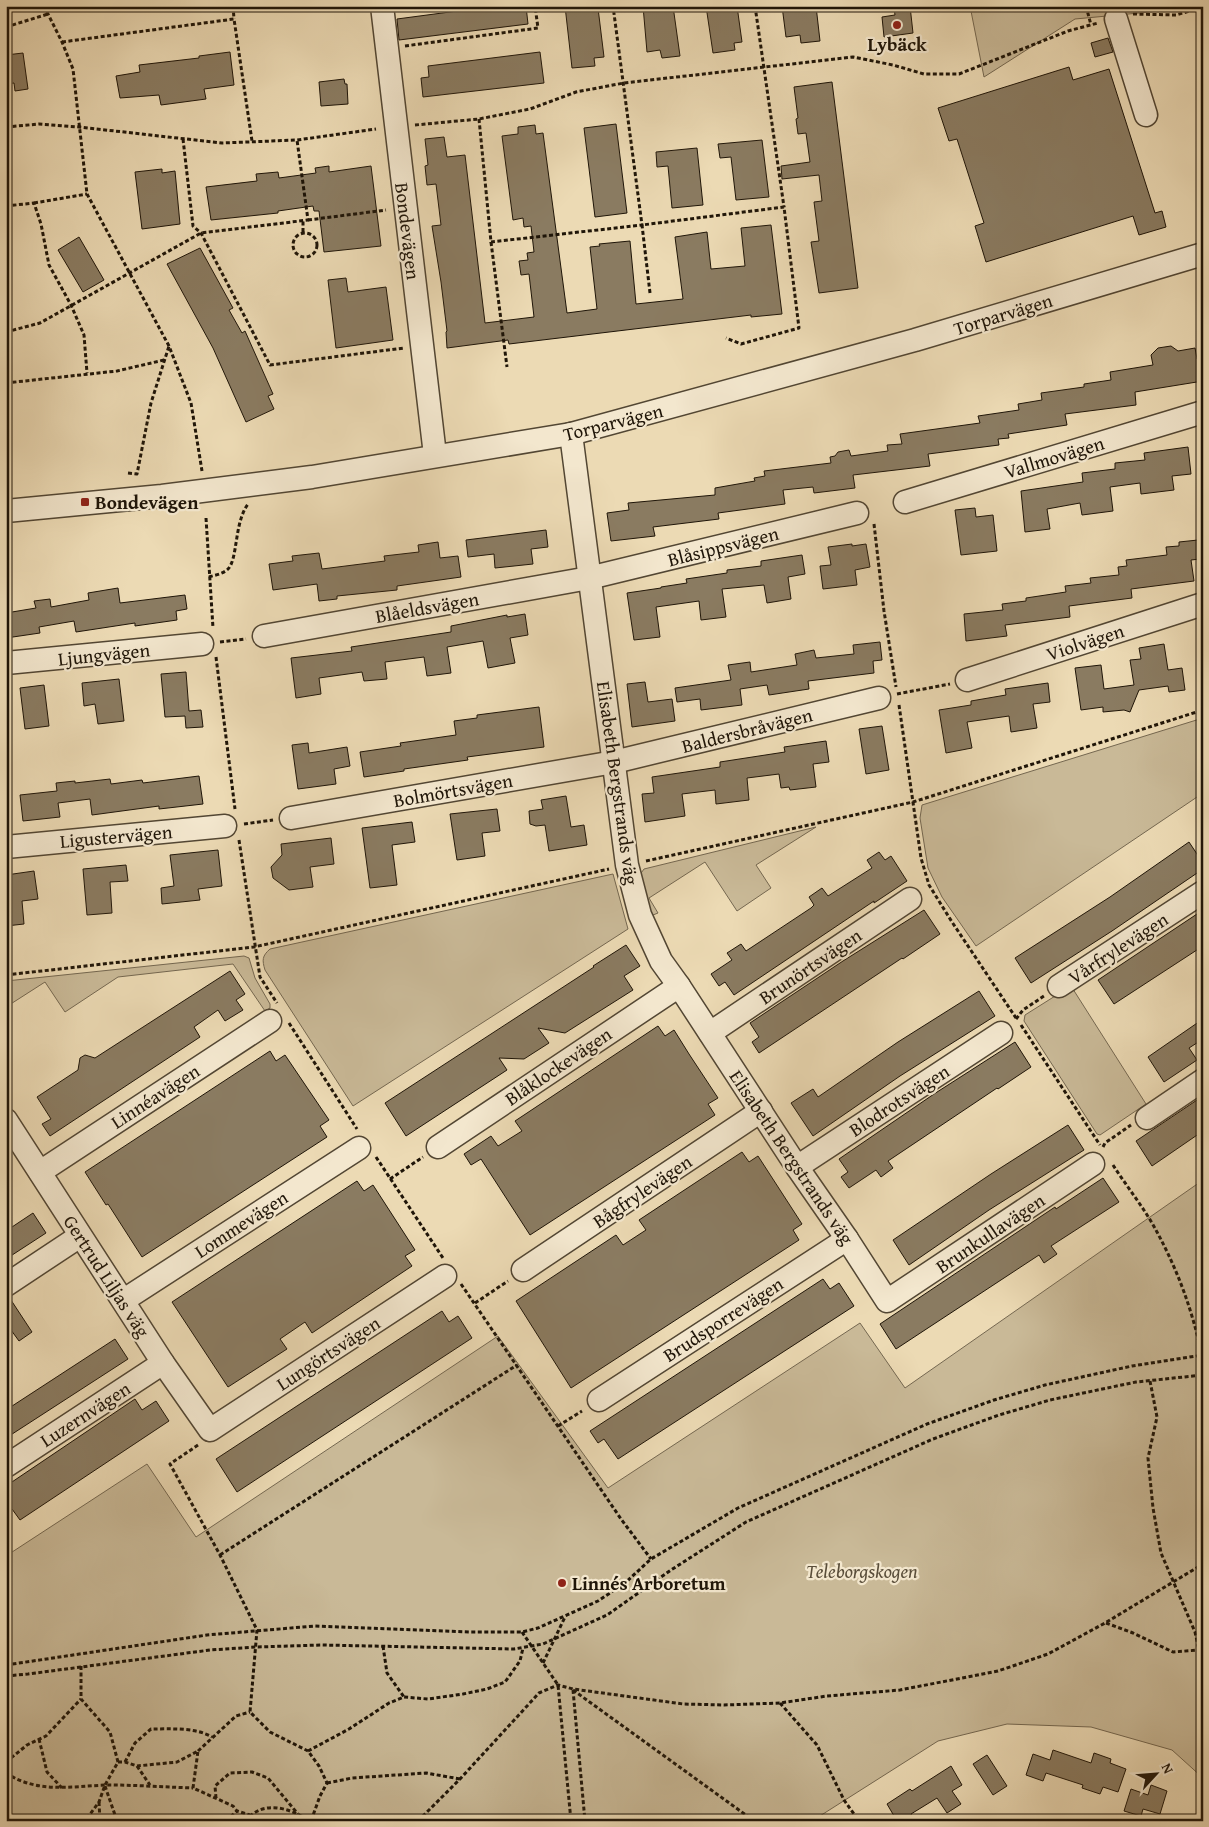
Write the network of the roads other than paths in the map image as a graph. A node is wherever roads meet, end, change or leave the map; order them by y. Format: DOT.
graph roads {
  1 [pos="382,6"];
  2 [pos="1116,19"];
  3 [pos="1146,115"];
  4 [pos="1203,254"];
  5 [pos="1203,412"];
  6 [pos="570,434"];
  7 [pos="435,455"];
  8 [pos="905,502"];
  9 [pos="6,511"];
  10 [pos="865,517"];
  11 [pos="589,578"];
  12 [pos="1203,604"];
  13 [pos="264,636"];
  14 [pos="208,644"];
  15 [pos="6,663"];
  16 [pos="967,680"];
  17 [pos="891,699"];
  18 [pos="614,762"];
  19 [pos="291,818"];
  20 [pos="231,826"];
  21 [pos="6,847"];
  22 [pos="1203,892"];
  23 [pos="910,899"];
  24 [pos="679,986"];
  25 [pos="1059,986"];
  26 [pos="278,1015"];
  27 [pos="1009,1026"];
  28 [pos="710,1033"];
  29 [pos="1203,1080"];
  30 [pos="761,1111"];
  31 [pos="1147,1118"];
  32 [pos="6,1120"];
  33 [pos="364,1145"];
  34 [pos="438,1147"];
  35 [pos="1098,1157"];
  36 [pos="797,1167"];
  37 [pos="40,1172"];
  38 [pos="80,1236"];
  39 [pos="847,1239"];
  40 [pos="523,1270"];
  41 [pos="450,1273"];
  42 [pos="6,1285"];
  43 [pos="124,1300"];
  44 [pos="887,1301"];
  45 [pos="163,1363"];
  46 [pos="599,1400"];
  47 [pos="210,1430"];
  48 [pos="6,1466"];
  1 -- 7 [label="street, Bondevägen"];
  2 -- 3 [label="street"];
  4 -- 6 [label="street, Torparvägen"];
  5 -- 8 [label="street, Vallmovägen"];
  6 -- 7 [label="street, Torparvägen"];
  6 -- 11 [label="street, Elisabeth Bergstrands väg"];
  7 -- 9 [label="street, Torparvägen"];
  10 -- 11 [label="street, Blåsippsvägen"];
  11 -- 13 [label="street, Blåeldsvägen"];
  11 -- 18 [label="street, Elisabeth Bergstrands väg"];
  12 -- 16 [label="street, Violvägen"];
  14 -- 15 [label="street, Ljungvägen"];
  17 -- 18 [label="street, Baldersbråvägen"];
  18 -- 19 [label="street, Bolmörtsvägen"];
  18 -- 24 [label="street, Elisabeth Bergstrands väg"];
  20 -- 21 [label="street, Ligustervägen"];
  22 -- 25 [label="street, Vårfrylevägen"];
  23 -- 28 [label="street, Brunörtsvägen"];
  24 -- 28 [label="street, Elisabeth Bergstrands väg"];
  24 -- 34 [label="street, Blåklockevägen"];
  26 -- 37 [label="street, Linnéavägen"];
  27 -- 36 [label="street, Blodrotsvägen"];
  28 -- 30 [label="street, Elisabeth Bergstrands väg"];
  29 -- 31 [label="street"];
  30 -- 36 [label="street, Elisabeth Bergstrands väg"];
  30 -- 40 [label="street, Bågfrylevägen"];
  32 -- 37 [label="street, Gertrud Liljas väg"];
  33 -- 43 [label="street, Lommevägen"];
  35 -- 44 [label="street, Brunkullavägen"];
  36 -- 39 [label="street, Elisabeth Bergstrands väg"];
  37 -- 38 [label="street, Gertrud Liljas väg"];
  38 -- 42 [label="street"];
  38 -- 43 [label="street, Gertrud Liljas väg"];
  39 -- 44 [label="street, Elisabeth Bergstrands väg"];
  39 -- 46 [label="street, Brudsporrevägen"];
  41 -- 47 [label="street, Lungörtsvägen"];
  43 -- 45 [label="street, Gertrud Liljas väg"];
  45 -- 47 [label="street, Gertrud Liljas väg"];
  45 -- 48 [label="street, Luzernvägen"];
}
